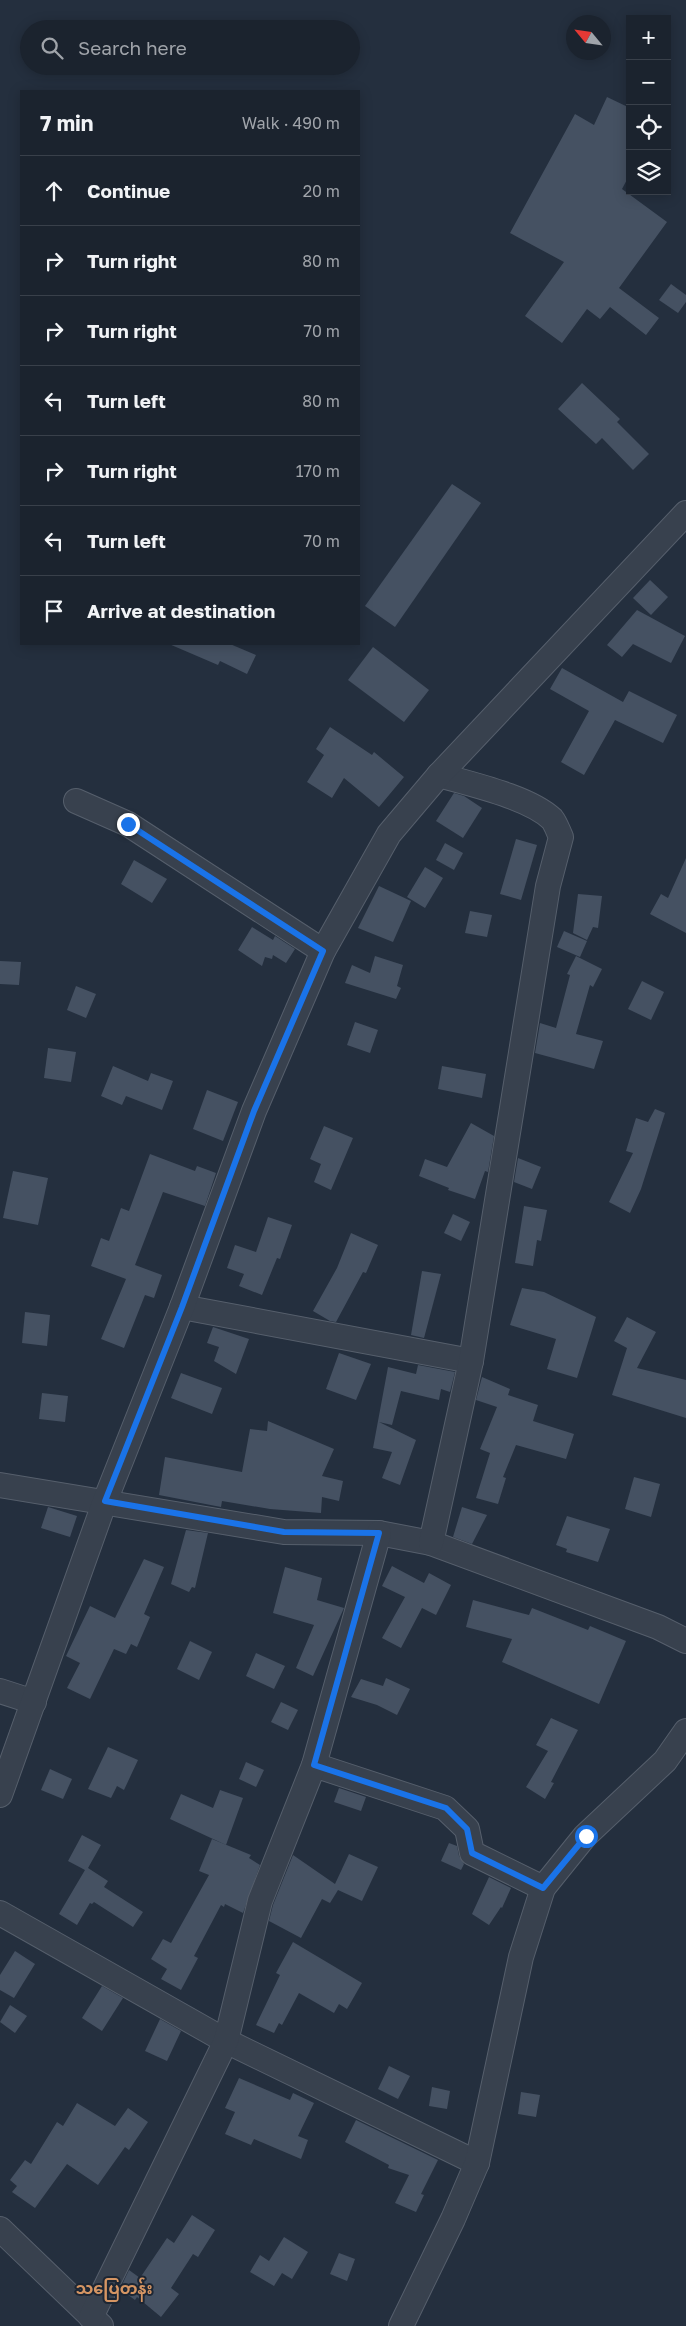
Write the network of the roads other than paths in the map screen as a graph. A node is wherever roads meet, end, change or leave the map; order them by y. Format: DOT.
graph roads {
  1 [pos="686,513"];
  2 [pos="439,775"];
  3 [pos="76,802"];
  4 [pos="323,951"];
  5 [pos="182,1307"];
  6 [pos="471,1361"];
  7 [pos="0,1485"];
  8 [pos="105,1501"];
  9 [pos="379,1533"];
  10 [pos="431,1544"];
  11 [pos="686,1641"];
  12 [pos="0,1692"];
  13 [pos="34,1702"];
  14 [pos="686,1731"];
  15 [pos="314,1765"];
  16 [pos="0,1796"];
  17 [pos="543,1888"];
  18 [pos="0,1913"];
  19 [pos="226,2041"];
  20 [pos="477,2163"];
  21 [pos="0,2229"];
  22 [pos="96,2321"];
  23 [pos="401,2326"];
  1 -- 2 [label="street"];
  2 -- 4 [label="street"];
  2 -- 6 [label="street"];
  3 -- 4 [label="street"];
  4 -- 5 [label="street"];
  5 -- 6 [label="street"];
  5 -- 8 [label="street"];
  6 -- 10 [label="street"];
  7 -- 8 [label="street"];
  8 -- 9 [label="street"];
  8 -- 13 [label="street"];
  9 -- 10 [label="street"];
  9 -- 15 [label="street"];
  10 -- 11 [label="street"];
  12 -- 13 [label="street"];
  13 -- 16 [label="street"];
  14 -- 17 [label="street"];
  15 -- 17 [label="street"];
  15 -- 19 [label="street"];
  17 -- 20 [label="street"];
  18 -- 19 [label="street"];
  19 -- 20 [label="street"];
  19 -- 22 [label="street"];
  20 -- 23 [label="street"];
  21 -- 22 [label="street"];
}
